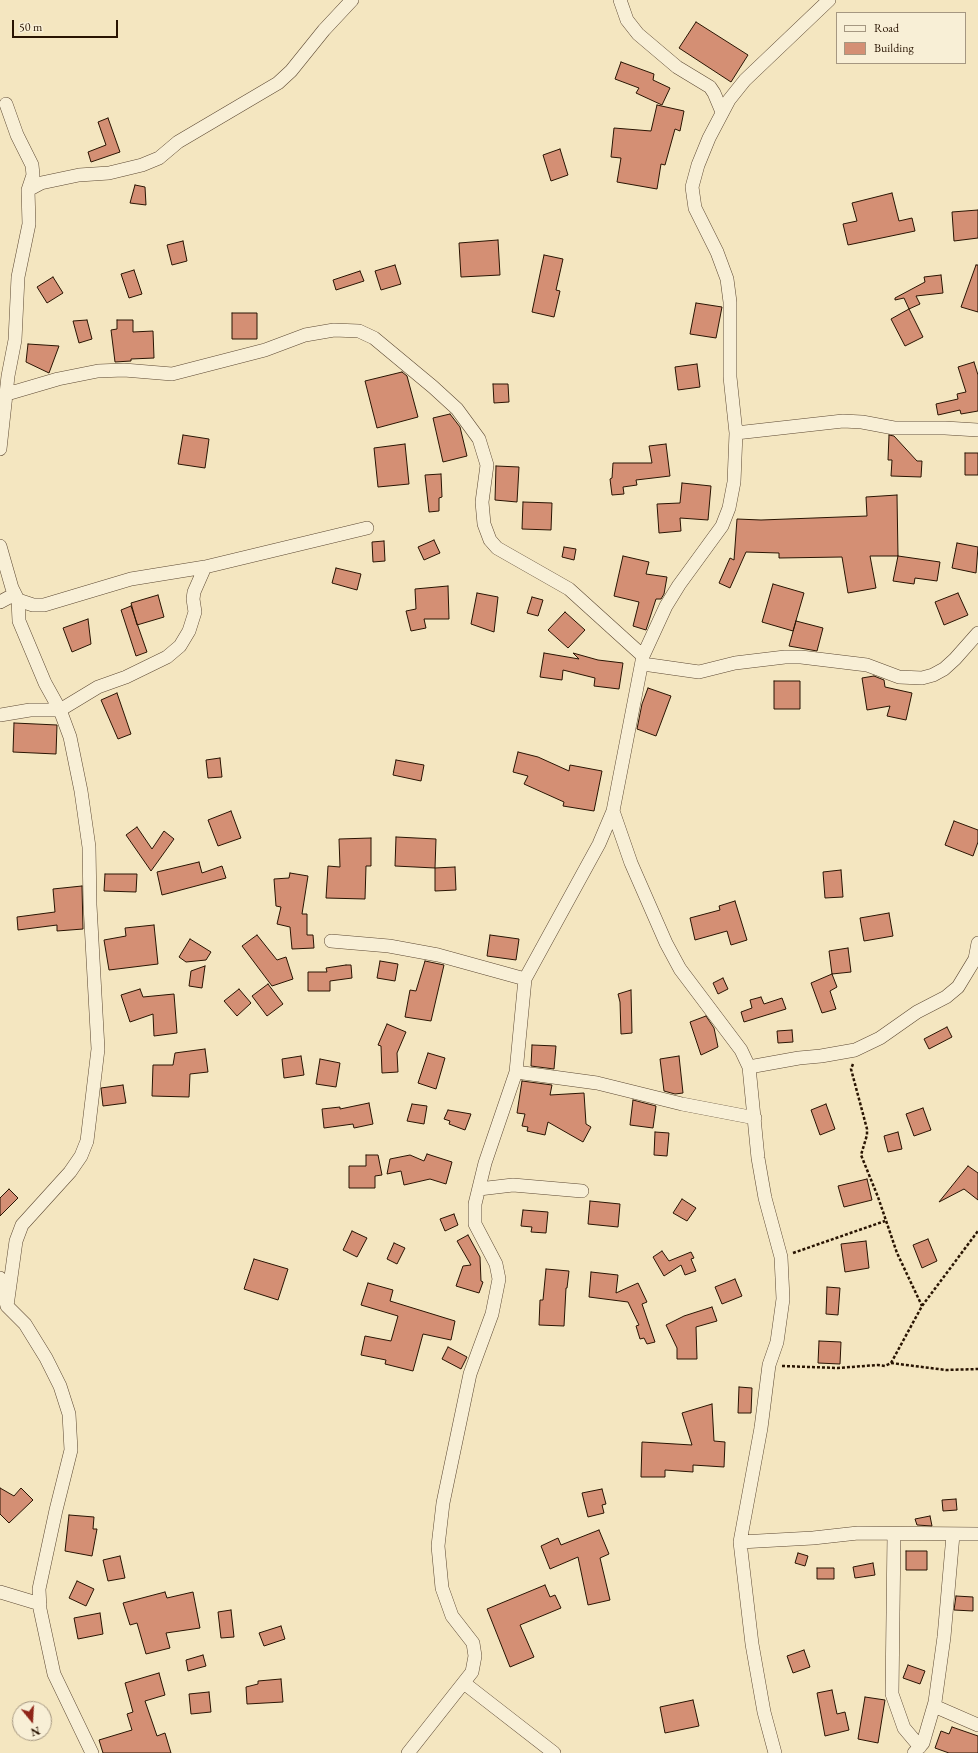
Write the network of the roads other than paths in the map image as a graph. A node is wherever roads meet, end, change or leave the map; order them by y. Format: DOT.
graph roads {
  1 [pos="352,0"];
  2 [pos="620,0"];
  3 [pos="829,0"];
  4 [pos="6,104"];
  5 [pos="722,112"];
  6 [pos="28,190"];
  7 [pos="3,395"];
  8 [pos="978,430"];
  9 [pos="736,433"];
  10 [pos="0,449"];
  11 [pos="367,528"];
  12 [pos="0,546"];
  13 [pos="205,567"];
  14 [pos="16,597"];
  15 [pos="0,602"];
  16 [pos="978,633"];
  17 [pos="643,660"];
  18 [pos="60,710"];
  19 [pos="0,715"];
  20 [pos="613,811"];
  21 [pos="331,941"];
  22 [pos="978,943"];
  23 [pos="976,961"];
  24 [pos="526,979"];
  25 [pos="749,1068"];
  26 [pos="516,1072"];
  27 [pos="755,1118"];
  28 [pos="479,1189"];
  29 [pos="582,1191"];
  30 [pos="0,1278"];
  31 [pos="7,1306"];
  32 [pos="894,1534"];
  33 [pos="978,1534"];
  34 [pos="953,1535"];
  35 [pos="740,1542"];
  36 [pos="0,1592"];
  37 [pos="40,1604"];
  38 [pos="464,1683"];
  39 [pos="934,1706"];
  40 [pos="978,1725"];
  41 [pos="917,1750"];
  42 [pos="92,1753"];
  43 [pos="408,1753"];
  44 [pos="554,1753"];
  45 [pos="775,1753"];
  1 -- 6 [label="street"];
  2 -- 5 [label="street"];
  3 -- 5 [label="street"];
  4 -- 6 [label="street"];
  5 -- 9 [label="street"];
  6 -- 7 [label="street"];
  7 -- 10 [label="street"];
  7 -- 17 [label="street"];
  8 -- 9 [label="street"];
  9 -- 17 [label="street"];
  11 -- 13 [label="street"];
  12 -- 14 [label="street"];
  13 -- 14 [label="street"];
  13 -- 18 [label="street"];
  14 -- 15 [label="street"];
  14 -- 18 [label="street"];
  16 -- 17 [label="street"];
  17 -- 20 [label="street"];
  18 -- 19 [label="street"];
  18 -- 31 [label="street"];
  20 -- 24 [label="street"];
  20 -- 25 [label="street"];
  21 -- 24 [label="street"];
  22 -- 23 [label="street"];
  23 -- 25 [label="street"];
  24 -- 26 [label="street"];
  25 -- 27 [label="street"];
  26 -- 27 [label="street"];
  26 -- 28 [label="street"];
  27 -- 35 [label="street"];
  28 -- 29 [label="street"];
  28 -- 38 [label="street"];
  30 -- 31 [label="street"];
  31 -- 37 [label="street"];
  32 -- 34 [label="street"];
  32 -- 35 [label="street"];
  32 -- 41 [label="street"];
  33 -- 34 [label="street"];
  34 -- 39 [label="street"];
  35 -- 45 [label="street"];
  36 -- 37 [label="street"];
  37 -- 42 [label="street"];
  38 -- 43 [label="street"];
  38 -- 44 [label="street"];
  39 -- 40 [label="street"];
  39 -- 41 [label="street"];
}
